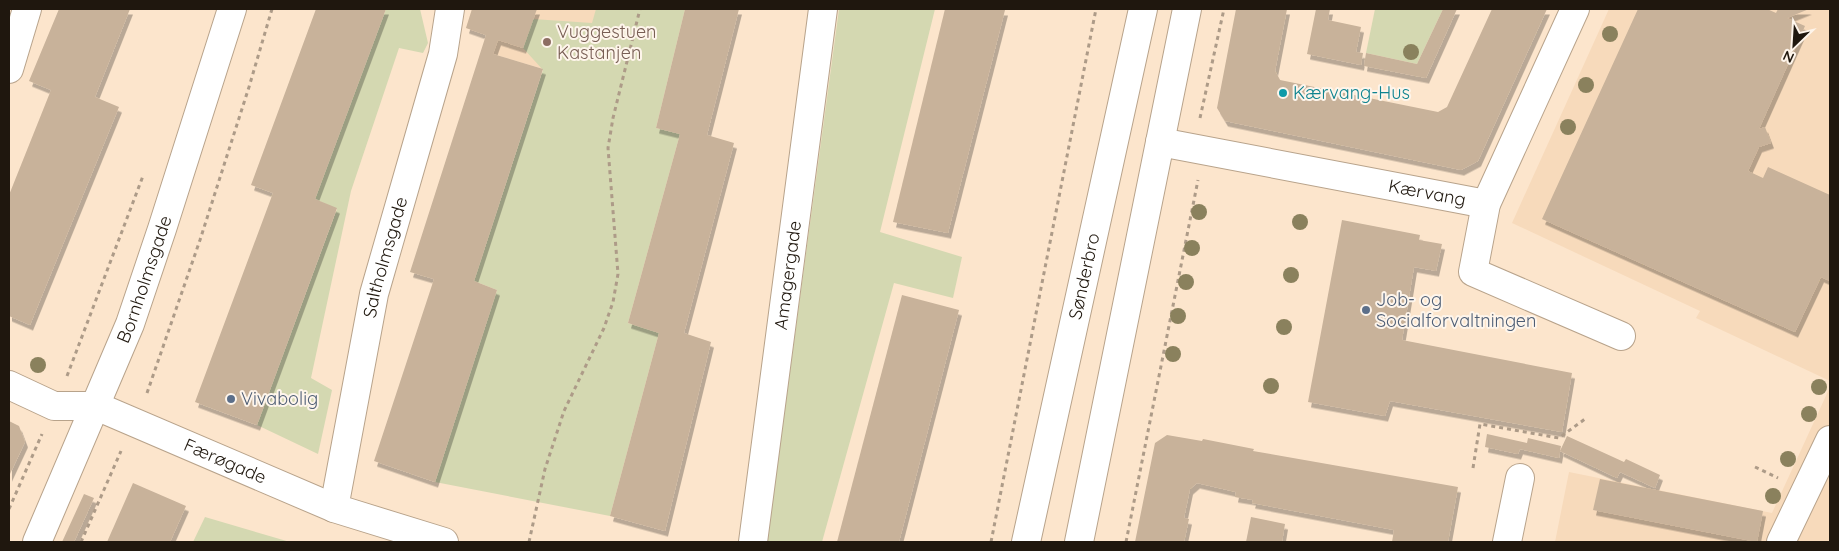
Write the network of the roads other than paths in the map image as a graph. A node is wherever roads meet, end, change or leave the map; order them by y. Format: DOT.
graph roads {
  1 [pos="27,9"];
  2 [pos="232,9"];
  3 [pos="450,9"];
  4 [pos="823,9"];
  5 [pos="1143,9"];
  6 [pos="1187,9"];
  7 [pos="1575,9"];
  8 [pos="9,69"];
  9 [pos="1160,142"];
  10 [pos="1486,204"];
  11 [pos="1620,336"];
  12 [pos="9,386"];
  13 [pos="96,406"];
  14 [pos="1830,440"];
  15 [pos="1520,478"];
  16 [pos="334,508"];
  17 [pos="38,542"];
  18 [pos="444,542"];
  19 [pos="753,542"];
  20 [pos="1026,542"];
  21 [pos="1079,542"];
  22 [pos="1507,542"];
  23 [pos="1781,542"];
  1 -- 8 [label="street"];
  2 -- 13 [label="street, Bornholmsgade"];
  3 -- 16 [label="street, Saltholmsgade"];
  4 -- 19 [label="street, Amagergade"];
  5 -- 20 [label="street, Sønderbro"];
  6 -- 9 [label="street"];
  7 -- 10 [label="street, Kærvang"];
  9 -- 10 [label="street, Kærvang"];
  9 -- 21 [label="street"];
  10 -- 11 [label="street"];
  12 -- 13 [label="street, Færøgade"];
  13 -- 16 [label="street, Færøgade"];
  13 -- 17 [label="street, Bornholmsgade"];
  14 -- 23 [label="street"];
  15 -- 22 [label="street"];
  16 -- 18 [label="street, Færøgade"];
}
